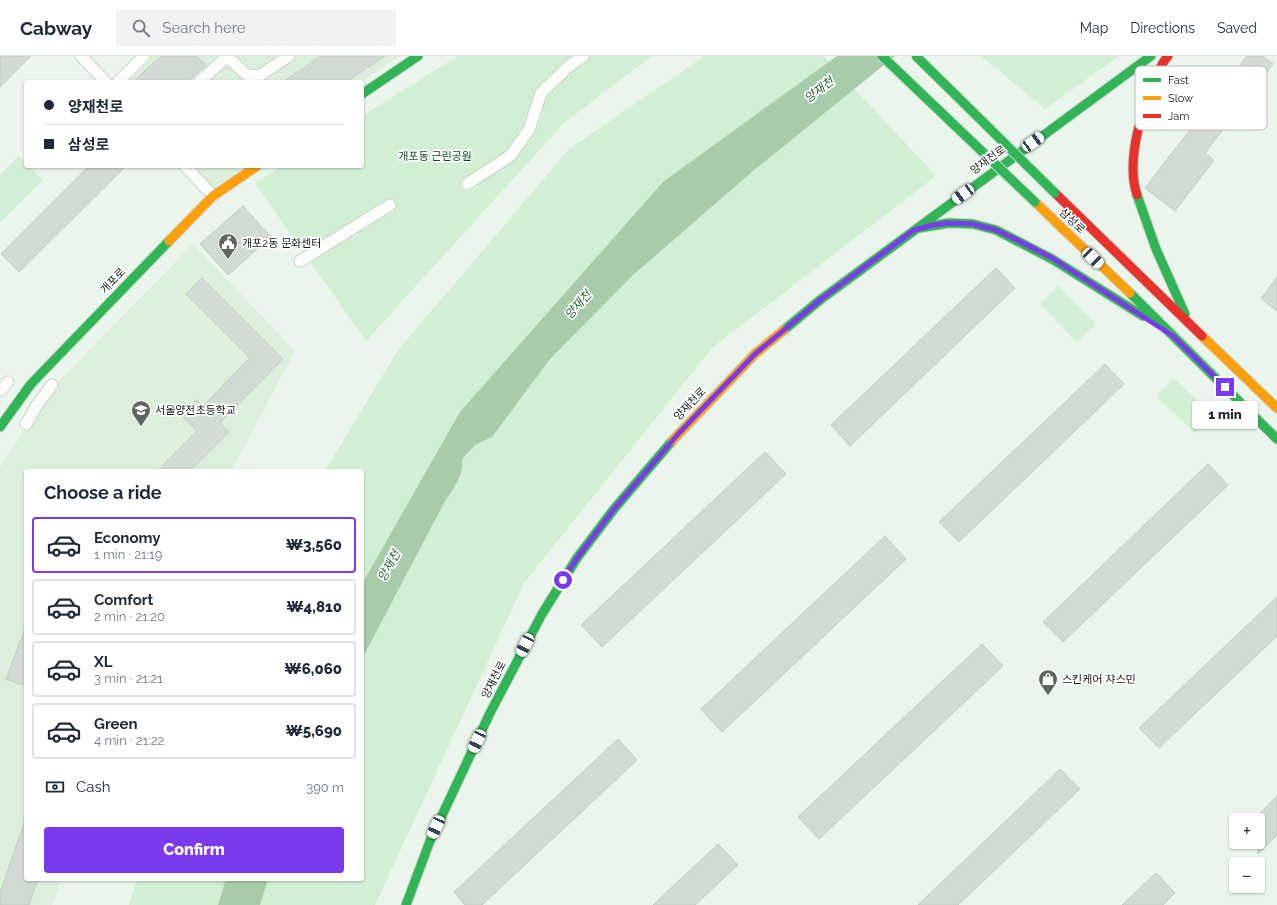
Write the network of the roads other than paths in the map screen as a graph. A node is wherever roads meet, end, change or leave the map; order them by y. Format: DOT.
graph roads {
  1 [pos="81,56"];
  2 [pos="144,56"];
  3 [pos="227,56"];
  4 [pos="289,56"];
  5 [pos="418,56"];
  6 [pos="583,56"];
  7 [pos="882,56"];
  8 [pos="916,56"];
  9 [pos="1151,56"];
  10 [pos="1168,56"];
  11 [pos="1137,66"];
  12 [pos="1160,66"];
  13 [pos="1135,68"];
  14 [pos="104,80"];
  15 [pos="120,80"];
  16 [pos="201,80"];
  17 [pos="364,93"];
  18 [pos="1138,130"];
  19 [pos="187,168"];
  20 [pos="254,168"];
  21 [pos="467,184"];
  22 [pos="213,196"];
  23 [pos="390,205"];
  24 [pos="914,230"];
  25 [pos="300,261"];
  26 [pos="1189,323"];
  27 [pos="1173,336"];
  28 [pos="8,382"];
  29 [pos="52,385"];
  30 [pos="0,391"];
  31 [pos="1277,408"];
  32 [pos="26,424"];
  33 [pos="0,426"];
  34 [pos="1277,439"];
  35 [pos="406,905"];
  1 -- 14 [label="street"];
  2 -- 15 [label="street"];
  3 -- 4 [label="street"];
  3 -- 16 [label="street"];
  5 -- 17 [label="main road"];
  6 -- 21 [label="street"];
  7 -- 27 [label="main road, 삼성로, bridge"];
  8 -- 26 [label="main road, 삼성로, bridge"];
  9 -- 11 [label="main road, 양재천로"];
  10 -- 12 [label="main road"];
  13 -- 24 [label="main road, 양재천로"];
  18 -- 26 [label="main road"];
  19 -- 22 [label="street"];
  20 -- 22 [label="main road, 개포로"];
  22 -- 33 [label="main road, 개포로"];
  23 -- 25 [label="street"];
  24 -- 27 [label="main road"];
  24 -- 35 [label="main road, 양재천로"];
  26 -- 31 [label="main road, 삼성로"];
  27 -- 34 [label="main road, 삼성로"];
  28 -- 30 [label="street"];
  29 -- 32 [label="street"];
}
